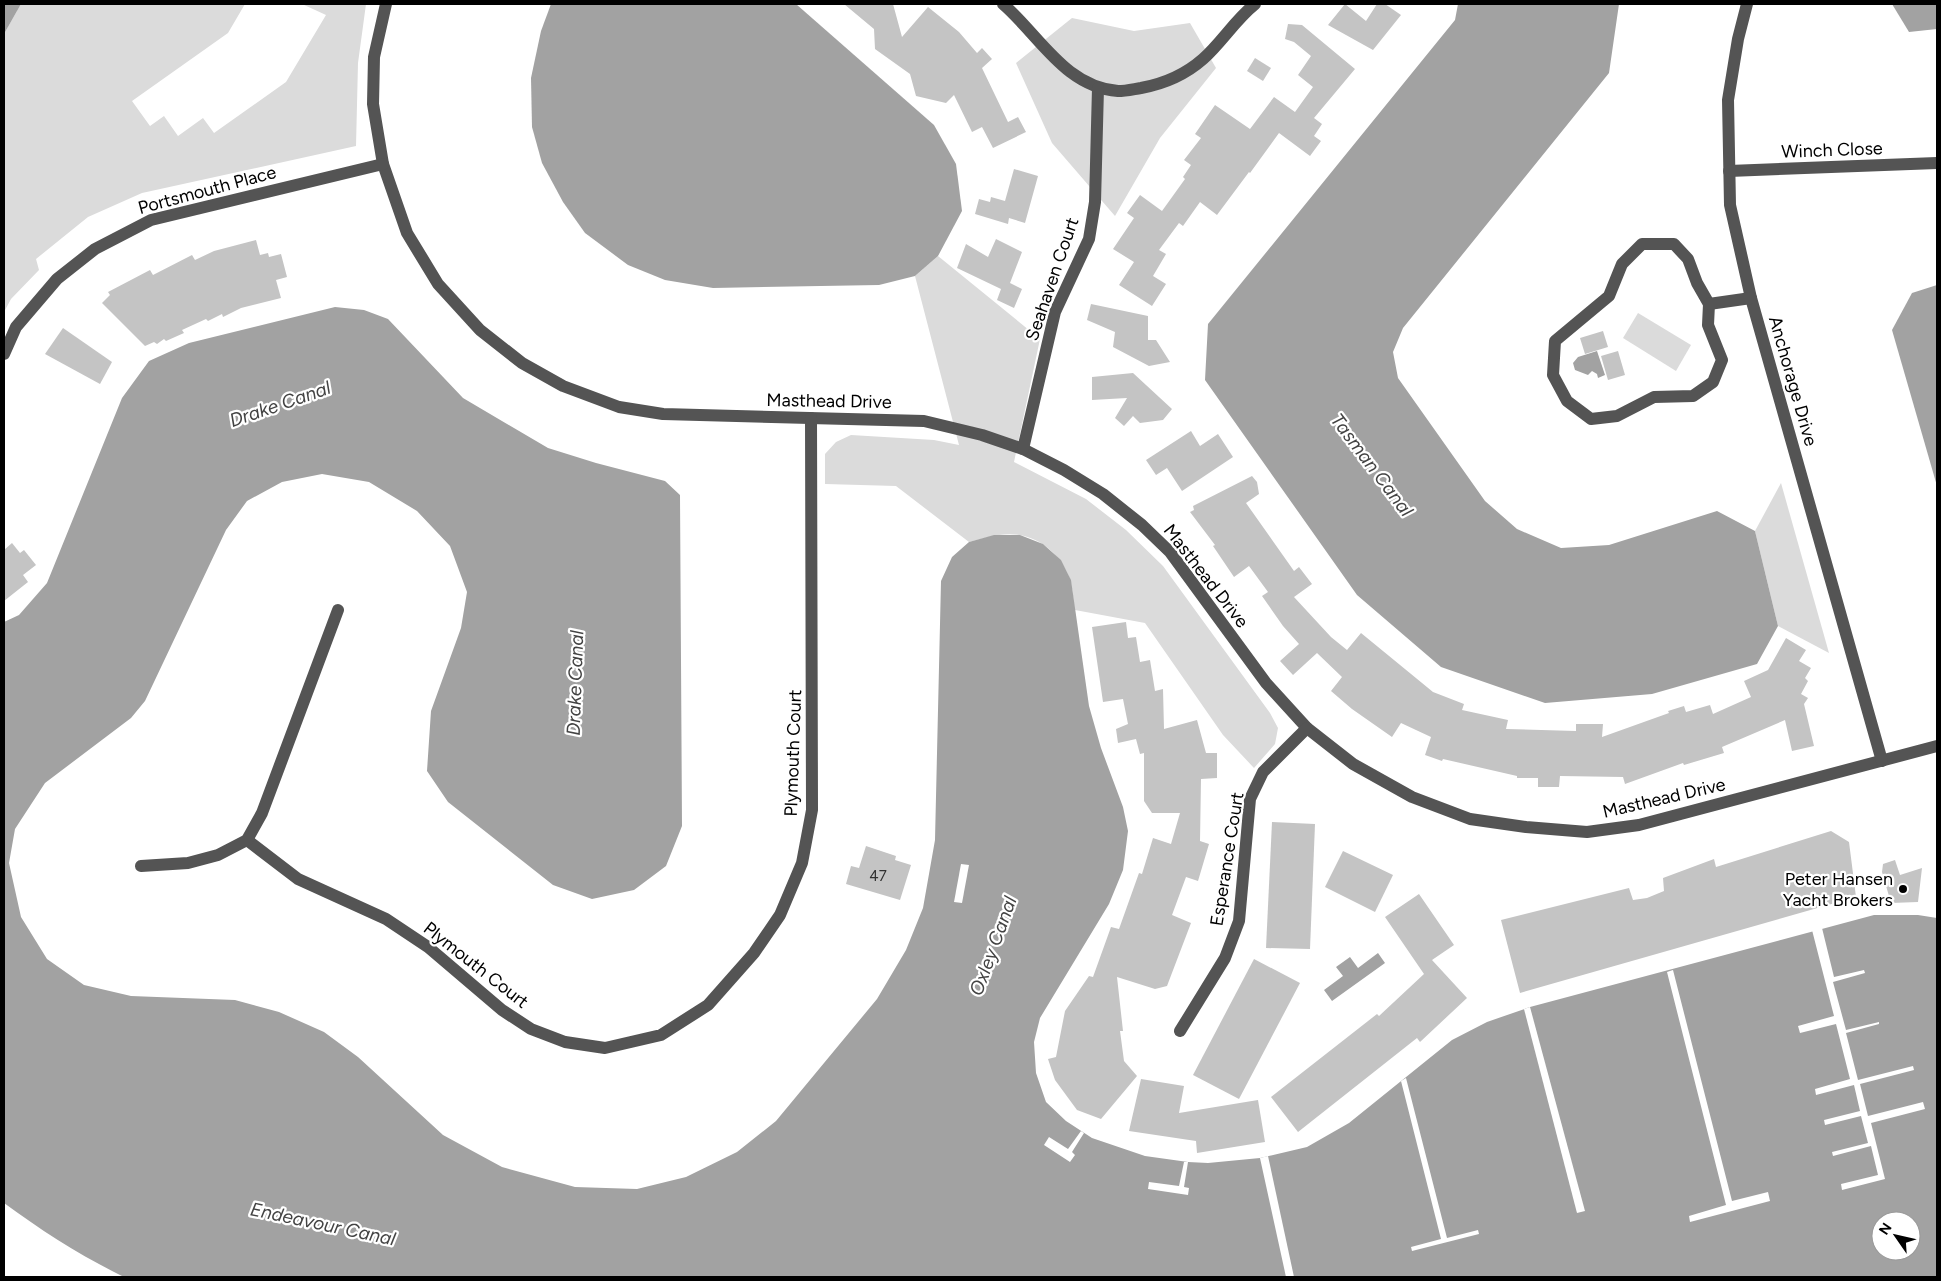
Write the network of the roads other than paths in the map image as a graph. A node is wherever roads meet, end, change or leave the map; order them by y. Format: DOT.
graph roads {
  1 [pos="386,4"];
  2 [pos="1003,4"];
  3 [pos="1255,4"];
  4 [pos="1747,4"];
  5 [pos="1098,88"];
  6 [pos="1937,162"];
  7 [pos="383,164"];
  8 [pos="1729,172"];
  9 [pos="1751,298"];
  10 [pos="1709,304"];
  11 [pos="4,354"];
  12 [pos="812,418"];
  13 [pos="1023,449"];
  14 [pos="338,610"];
  15 [pos="1307,728"];
  16 [pos="1937,746"];
  17 [pos="1882,761"];
  18 [pos="247,840"];
  19 [pos="141,866"];
  20 [pos="1180,1031"];
  1 -- 7 [label="street, Masthead Drive"];
  2 -- 5 [label="street"];
  3 -- 5 [label="street"];
  4 -- 8 [label="street, Anchorage Drive"];
  5 -- 13 [label="street, Seahaven Court"];
  6 -- 8 [label="street, Winch Close"];
  7 -- 11 [label="street, Portsmouth Place"];
  7 -- 12 [label="street, Masthead Drive"];
  8 -- 9 [label="street, Anchorage Drive"];
  9 -- 10 [label="street"];
  9 -- 17 [label="street, Anchorage Drive"];
  10 -- 10 [label="street"];
  12 -- 13 [label="street, Masthead Drive"];
  12 -- 18 [label="street, Plymouth Court"];
  13 -- 15 [label="street, Masthead Drive"];
  14 -- 18 [label="street"];
  15 -- 17 [label="street, Masthead Drive"];
  15 -- 20 [label="street, Esperance Court"];
  16 -- 17 [label="street, Masthead Drive"];
  18 -- 19 [label="street"];
}
